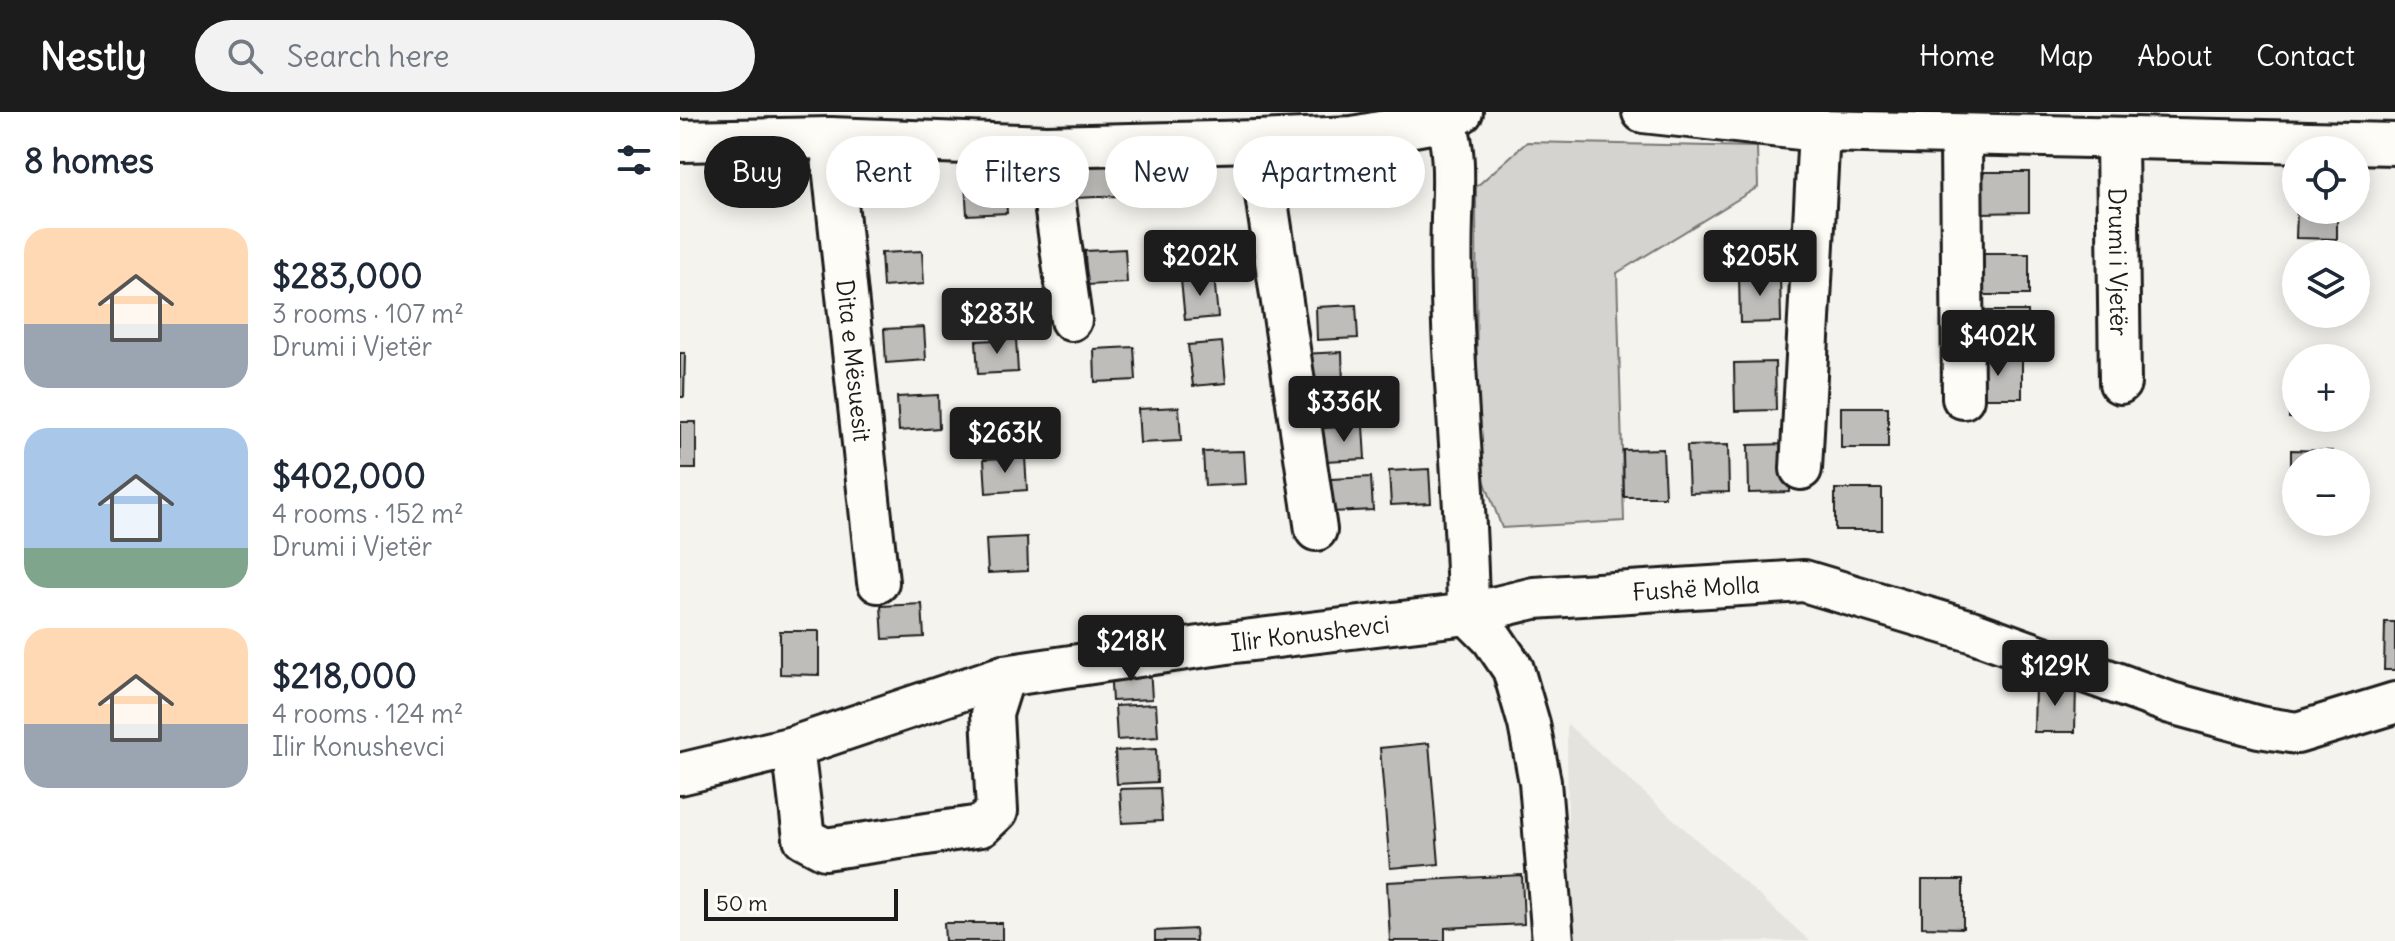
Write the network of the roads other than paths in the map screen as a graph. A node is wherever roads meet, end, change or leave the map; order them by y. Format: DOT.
graph roads {
  1 [pos="1643,112"];
  2 [pos="1449,115"];
  3 [pos="1699,115"];
  4 [pos="749,126"];
  5 [pos="2340,128"];
  6 [pos="1819,131"];
  7 [pos="1357,136"];
  8 [pos="826,137"];
  9 [pos="1961,137"];
  10 [pos="2117,140"];
  11 [pos="680,141"];
  12 [pos="1233,142"];
  13 [pos="2395,144"];
  14 [pos="1089,145"];
  15 [pos="838,208"];
  16 [pos="1056,208"];
  17 [pos="1268,208"];
  18 [pos="1071,320"];
  19 [pos="2120,383"];
  20 [pos="1963,398"];
  21 [pos="1801,469"];
  22 [pos="1316,530"];
  23 [pos="878,582"];
  24 [pos="1468,614"];
  25 [pos="1004,676"];
  26 [pos="2395,703"];
  27 [pos="793,747"];
  28 [pos="680,774"];
  29 [pos="1553,941"];
  1 -- 3 [label="street"];
  2 -- 7 [label="street"];
  2 -- 24 [label="street"];
  3 -- 6 [label="street"];
  4 -- 8 [label="street"];
  4 -- 11 [label="street"];
  5 -- 10 [label="street"];
  5 -- 13 [label="street"];
  6 -- 9 [label="street"];
  6 -- 21 [label="street"];
  9 -- 10 [label="street"];
  9 -- 20 [label="street"];
  10 -- 19 [label="street, Drumi i Vjetër"];
  12 -- 14 [label="street"];
  15 -- 23 [label="street, Dita e Mësuesit"];
  16 -- 18 [label="street"];
  17 -- 22 [label="street"];
  24 -- 25 [label="street, Ilir Konushevci"];
  24 -- 26 [label="street, Fushë Molla"];
  24 -- 29 [label="street"];
  25 -- 27 [label="street, Ilir Konushevci"];
  25 -- 27 [label="street"];
  27 -- 28 [label="street, Ilir Konushevci"];
}
